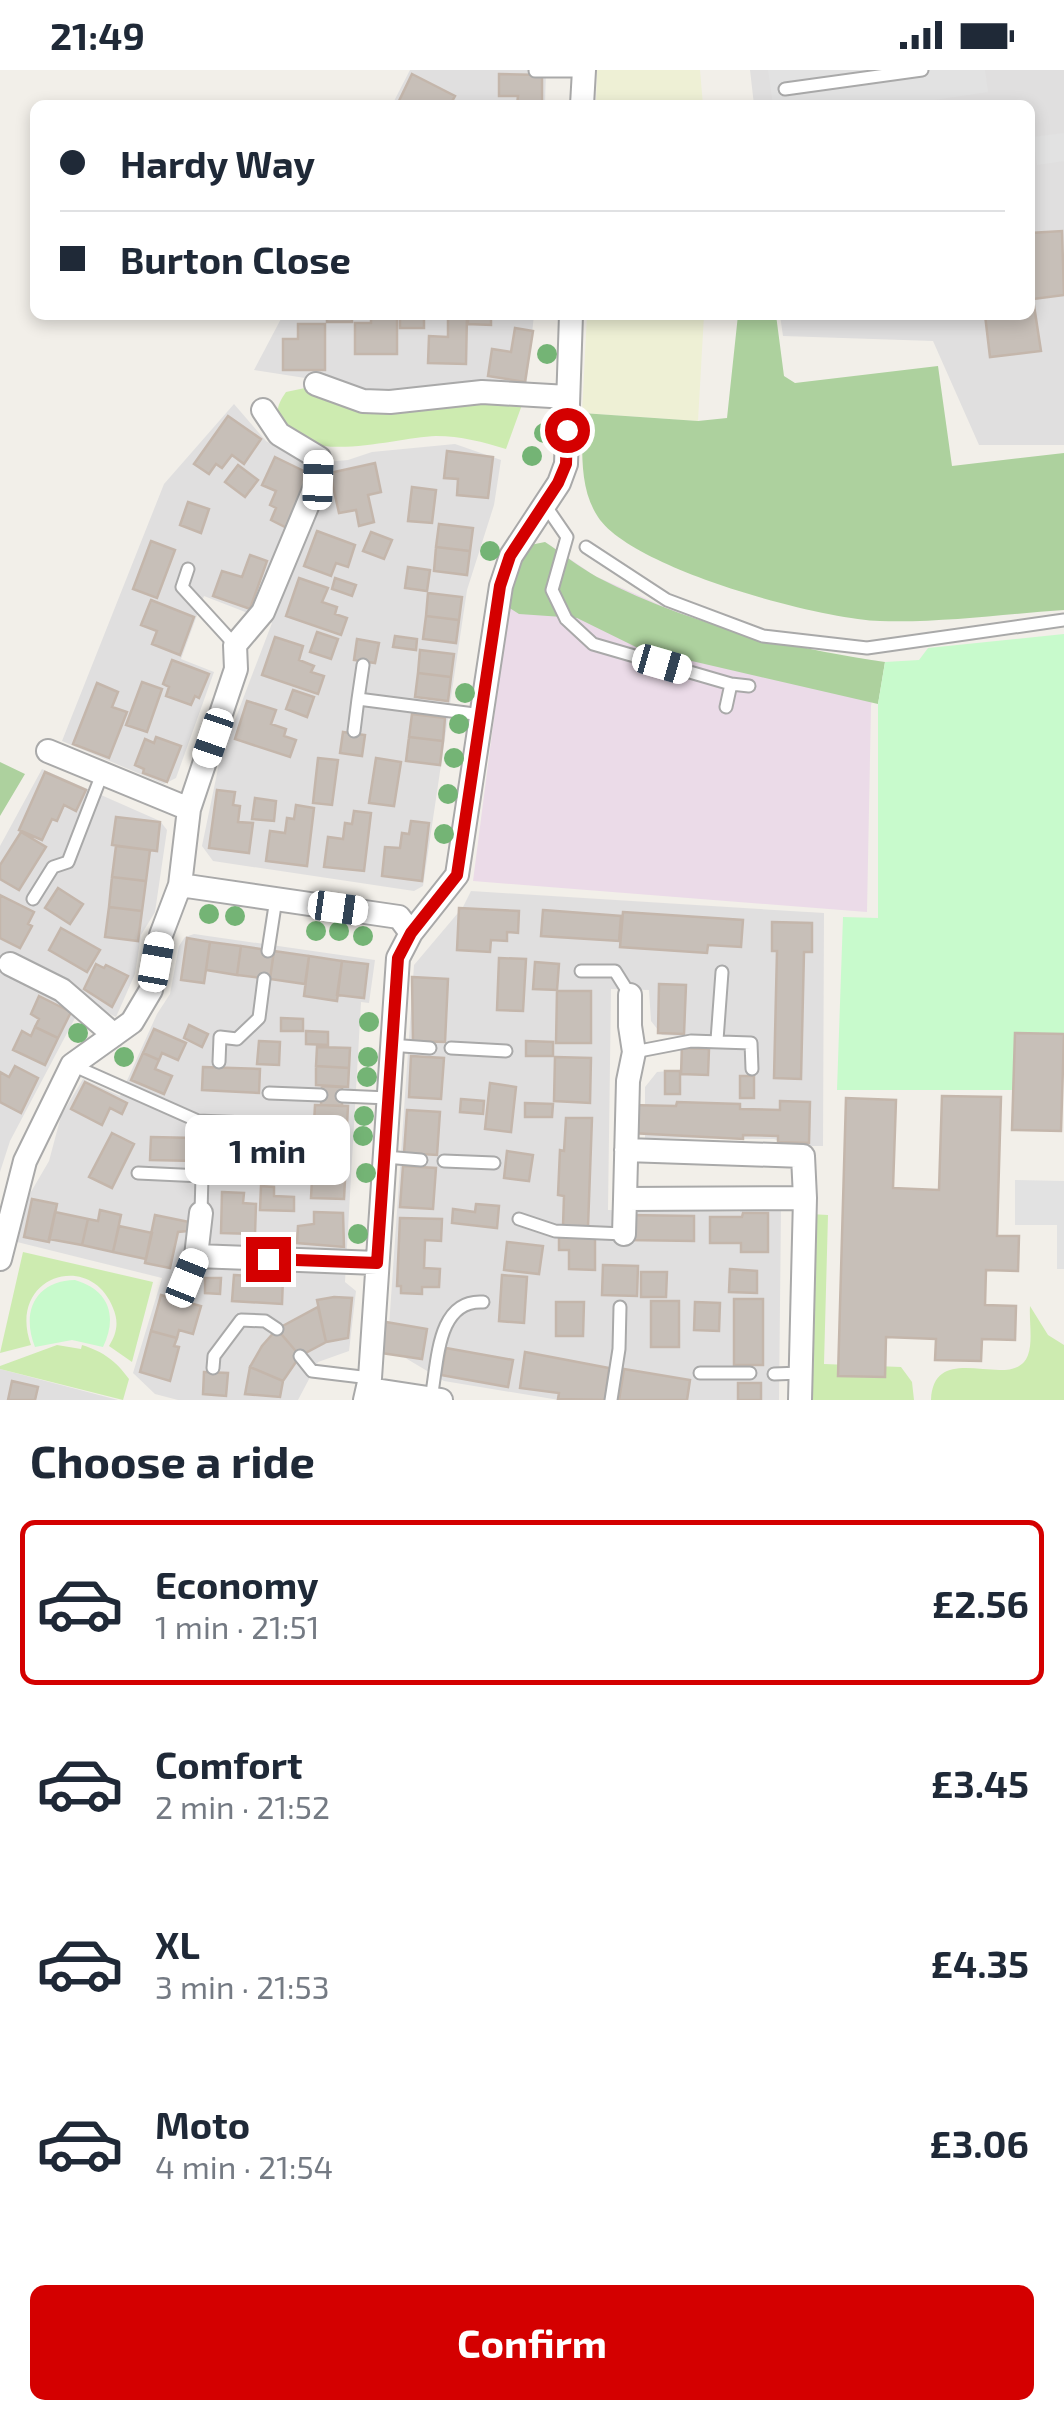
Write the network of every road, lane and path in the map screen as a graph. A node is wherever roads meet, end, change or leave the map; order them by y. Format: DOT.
graph roads {
  1 [pos="535,70"];
  2 [pos="584,70"];
  3 [pos="922,70"];
  4 [pos="785,90"];
  5 [pos="582,100"];
  6 [pos="571,320"];
  7 [pos="316,384"];
  8 [pos="568,397"];
  9 [pos="263,410"];
  10 [pos="545,505"];
  11 [pos="586,547"];
  12 [pos="188,568"];
  13 [pos="1064,620"];
  14 [pos="235,646"];
  15 [pos="364,665"];
  16 [pos="731,684"];
  17 [pos="749,686"];
  18 [pos="358,699"];
  19 [pos="726,707"];
  20 [pos="482,714"];
  21 [pos="354,731"];
  22 [pos="48,751"];
  23 [pos="102,774"];
  24 [pos="189,809"];
  25 [pos="180,884"];
  26 [pos="276,898"];
  27 [pos="33,899"];
  28 [pos="411,933"];
  29 [pos="268,950"];
  30 [pos="10,964"];
  31 [pos="581,971"];
  32 [pos="722,972"];
  33 [pos="264,979"];
  34 [pos="630,995"];
  35 [pos="114,1035"];
  36 [pos="718,1040"];
  37 [pos="390,1044"];
  38 [pos="430,1048"];
  39 [pos="451,1048"];
  40 [pos="506,1051"];
  41 [pos="634,1052"];
  42 [pos="219,1062"];
  43 [pos="72,1065"];
  44 [pos="752,1068"];
  45 [pos="269,1093"];
  46 [pos="322,1095"];
  47 [pos="342,1096"];
  48 [pos="388,1098"];
  49 [pos="247,1123"];
  50 [pos="626,1150"];
  51 [pos="385,1157"];
  52 [pos="421,1160"];
  53 [pos="444,1161"];
  54 [pos="494,1162"];
  55 [pos="138,1172"];
  56 [pos="805,1198"];
  57 [pos="625,1199"];
  58 [pos="201,1213"];
  59 [pos="519,1218"];
  60 [pos="624,1234"];
  61 [pos="0,1259"];
  62 [pos="377,1263"];
  63 [pos="483,1302"];
  64 [pos="620,1307"];
  65 [pos="276,1329"];
  66 [pos="300,1356"];
  67 [pos="214,1368"];
  68 [pos="700,1373"];
  69 [pos="750,1373"];
  70 [pos="801,1373"];
  71 [pos="774,1374"];
  72 [pos="368,1389"];
  73 [pos="436,1399"];
  74 [pos="611,1400"];
  75 [pos="800,1400"];
  1 -- 2 [label="lane"];
  2 -- 5 [label="street"];
  3 -- 4 [label="lane"];
  6 -- 8 [label="street"];
  7 -- 8 [label="street"];
  8 -- 10 [label="street"];
  9 -- 14 [label="street"];
  10 -- 16 [label="lane"];
  10 -- 20 [label="street"];
  11 -- 13 [label="lane"];
  12 -- 14 [label="lane"];
  14 -- 24 [label="street"];
  15 -- 18 [label="lane"];
  16 -- 17 [label="lane"];
  16 -- 19 [label="lane"];
  18 -- 20 [label="lane"];
  18 -- 21 [label="lane"];
  20 -- 28 [label="street"];
  22 -- 23 [label="street"];
  23 -- 24 [label="street"];
  23 -- 27 [label="lane"];
  24 -- 25 [label="street"];
  25 -- 26 [label="street"];
  25 -- 35 [label="street"];
  26 -- 28 [label="street"];
  26 -- 29 [label="lane"];
  28 -- 37 [label="street"];
  30 -- 35 [label="street"];
  31 -- 34 [label="lane"];
  32 -- 36 [label="lane"];
  33 -- 42 [label="lane"];
  34 -- 41 [label="street"];
  35 -- 43 [label="street"];
  36 -- 41 [label="lane"];
  36 -- 44 [label="lane"];
  37 -- 38 [label="lane"];
  37 -- 48 [label="street"];
  39 -- 40 [label="lane"];
  41 -- 50 [label="street"];
  43 -- 49 [label="lane"];
  43 -- 61 [label="street"];
  45 -- 46 [label="lane"];
  47 -- 48 [label="lane"];
  48 -- 51 [label="street"];
  50 -- 56 [label="street"];
  50 -- 57 [label="street"];
  51 -- 52 [label="lane"];
  51 -- 62 [label="street"];
  53 -- 54 [label="lane"];
  55 -- 58 [label="lane"];
  56 -- 57 [label="street"];
  56 -- 70 [label="street"];
  57 -- 60 [label="street"];
  58 -- 62 [label="street"];
  59 -- 60 [label="lane"];
  62 -- 72 [label="street"];
  63 -- 73 [label="lane"];
  64 -- 74 [label="lane"];
  65 -- 67 [label="lane"];
  66 -- 72 [label="lane"];
  68 -- 69 [label="lane"];
  70 -- 71 [label="lane"];
  70 -- 75 [label="street"];
  72 -- 73 [label="street"];
}
